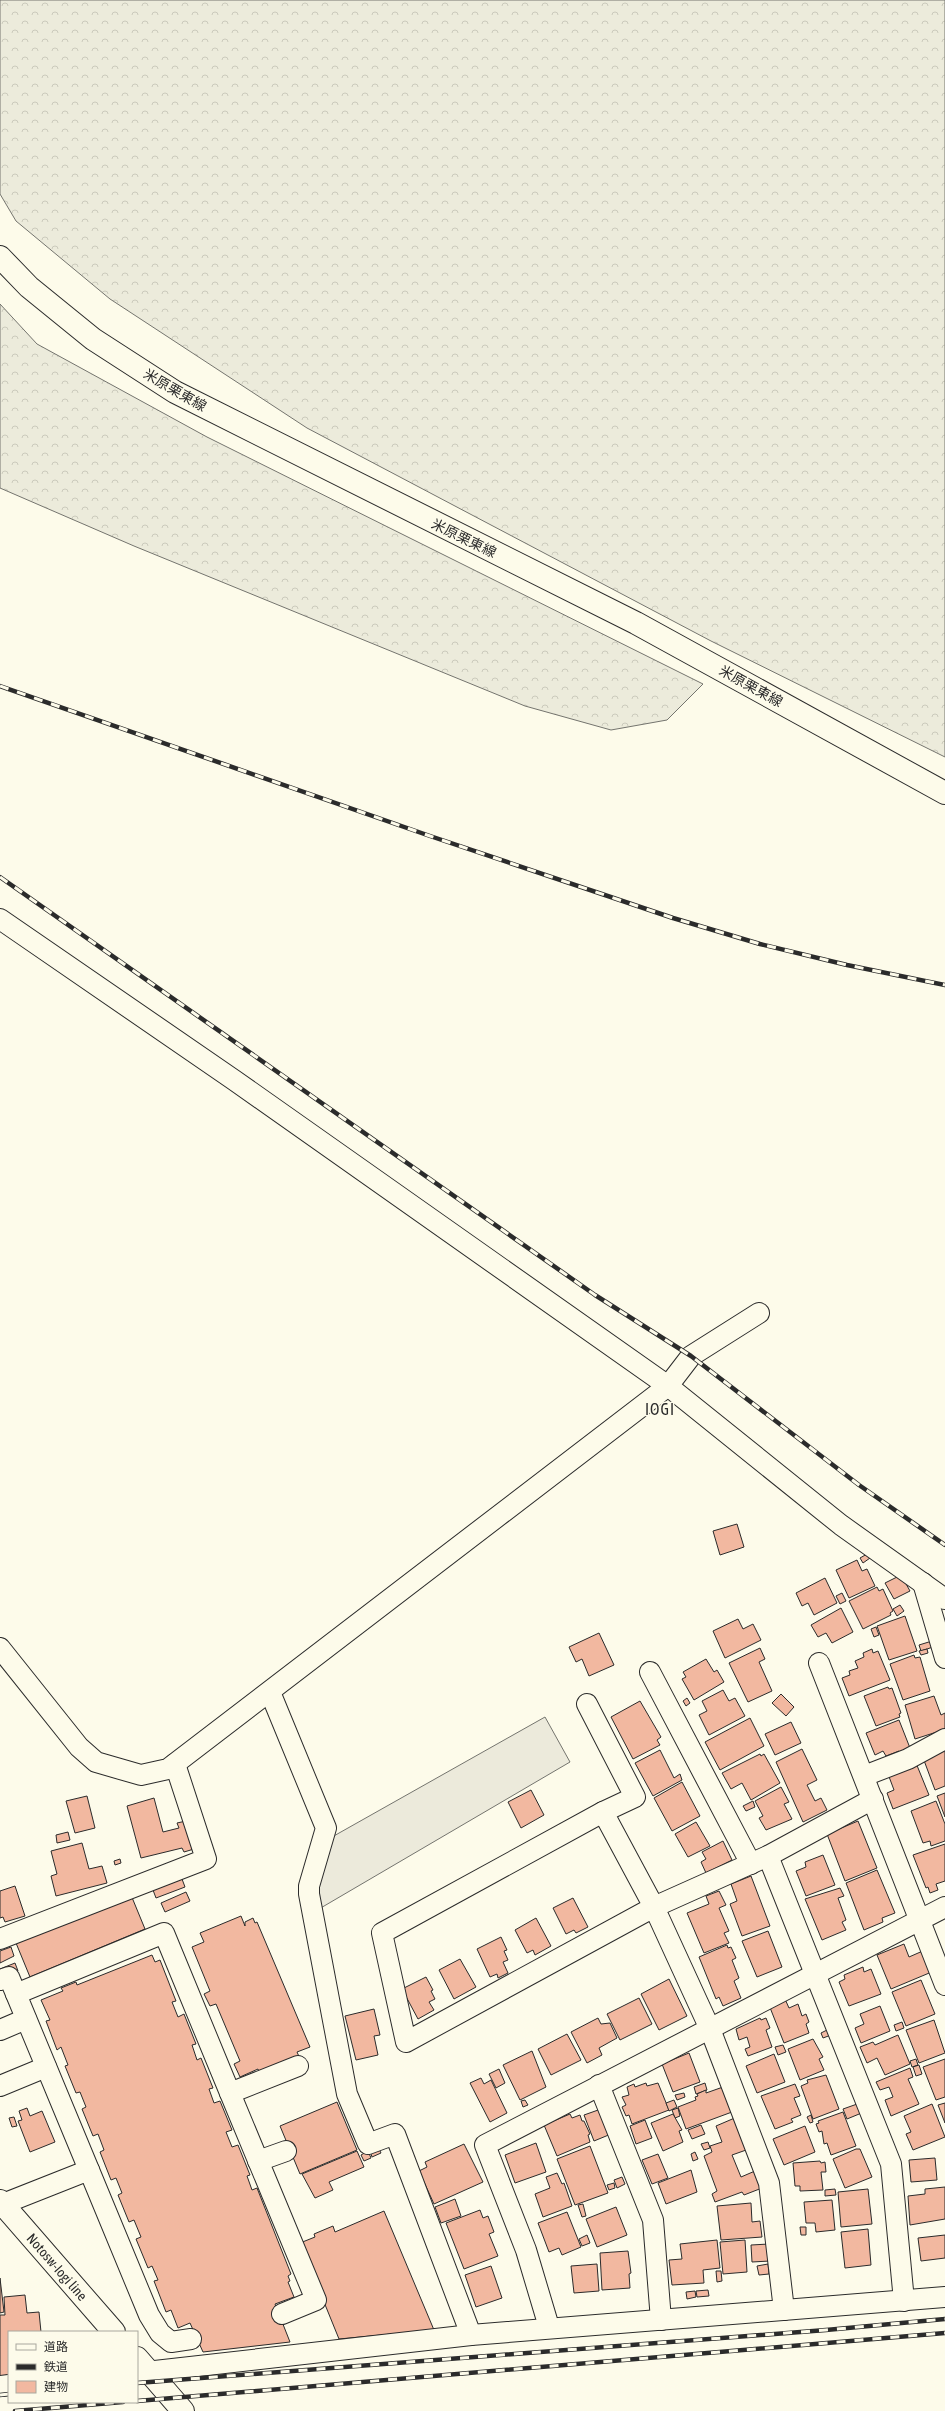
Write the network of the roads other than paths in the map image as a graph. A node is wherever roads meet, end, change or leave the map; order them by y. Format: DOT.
graph roads {
  1 [pos="0,257"];
  2 [pos="945,793"];
  3 [pos="0,919"];
  4 [pos="759,1313"];
  5 [pos="668,1386"];
  6 [pos="923,1583"];
  7 [pos="945,1599"];
  8 [pos="0,1648"];
  9 [pos="945,1658"];
  10 [pos="819,1663"];
  11 [pos="650,1672"];
  12 [pos="270,1692"];
  13 [pos="587,1704"];
  14 [pos="945,1739"];
  15 [pos="175,1764"];
  16 [pos="864,1776"];
  17 [pos="873,1799"];
  18 [pos="603,1812"];
  19 [pos="759,1860"];
  20 [pos="654,1906"];
  21 [pos="945,1907"];
  22 [pos="920,1920"];
  23 [pos="0,1939"];
  24 [pos="814,1974"];
  25 [pos="0,1980"];
  26 [pos="945,1985"];
  27 [pos="16,1994"];
  28 [pos="26,2019"];
  29 [pos="710,2029"];
  30 [pos="0,2030"];
  31 [pos="298,2066"];
  32 [pos="46,2067"];
  33 [pos="599,2085"];
  34 [pos="0,2086"];
  35 [pos="230,2093"];
  36 [pos="286,2151"];
  37 [pos="258,2161"];
  38 [pos="89,2170"];
  39 [pos="1,2203"];
  40 [pos="945,2297"];
  41 [pos="904,2301"];
  42 [pos="784,2310"];
  43 [pos="282,2314"];
  44 [pos="661,2320"];
  45 [pos="549,2327"];
  46 [pos="113,2331"];
  47 [pos="471,2335"];
  48 [pos="191,2339"];
  49 [pos="141,2367"];
  50 [pos="183,2411"];
  1 -- 2 [label="main road, 米原栗東線"];
  3 -- 5 [label="street"];
  4 -- 5 [label="street"];
  5 -- 6 [label="street"];
  5 -- 12 [label="street"];
  6 -- 7 [label="street"];
  6 -- 9 [label="street"];
  8 -- 15 [label="street"];
  10 -- 16 [label="street"];
  11 -- 19 [label="street"];
  12 -- 15 [label="street"];
  12 -- 47 [label="street"];
  13 -- 18 [label="street"];
  14 -- 16 [label="street"];
  15 -- 23 [label="street"];
  16 -- 17 [label="street"];
  17 -- 19 [label="street"];
  17 -- 22 [label="street"];
  18 -- 20 [label="street"];
  18 -- 20 [label="street"];
  19 -- 20 [label="street"];
  19 -- 24 [label="street"];
  20 -- 29 [label="street"];
  21 -- 22 [label="street"];
  22 -- 24 [label="street"];
  22 -- 26 [label="street"];
  24 -- 29 [label="street"];
  24 -- 41 [label="street"];
  25 -- 27 [label="street"];
  27 -- 28 [label="street"];
  27 -- 35 [label="street"];
  28 -- 30 [label="street"];
  28 -- 32 [label="street"];
  29 -- 33 [label="street"];
  29 -- 42 [label="street"];
  31 -- 35 [label="street"];
  32 -- 34 [label="street"];
  32 -- 38 [label="street"];
  33 -- 44 [label="street"];
  33 -- 45 [label="street"];
  35 -- 37 [label="street"];
  36 -- 37 [label="street"];
  37 -- 43 [label="street"];
  38 -- 39 [label="street"];
  38 -- 48 [label="street"];
  39 -- 46 [label="main road, Notosw-Iogi line"];
  40 -- 41 [label="street"];
  41 -- 42 [label="street"];
  42 -- 44 [label="street"];
  44 -- 45 [label="street"];
  45 -- 47 [label="street"];
  47 -- 49 [label="street"];
  49 -- 50 [label="main road"];
}
